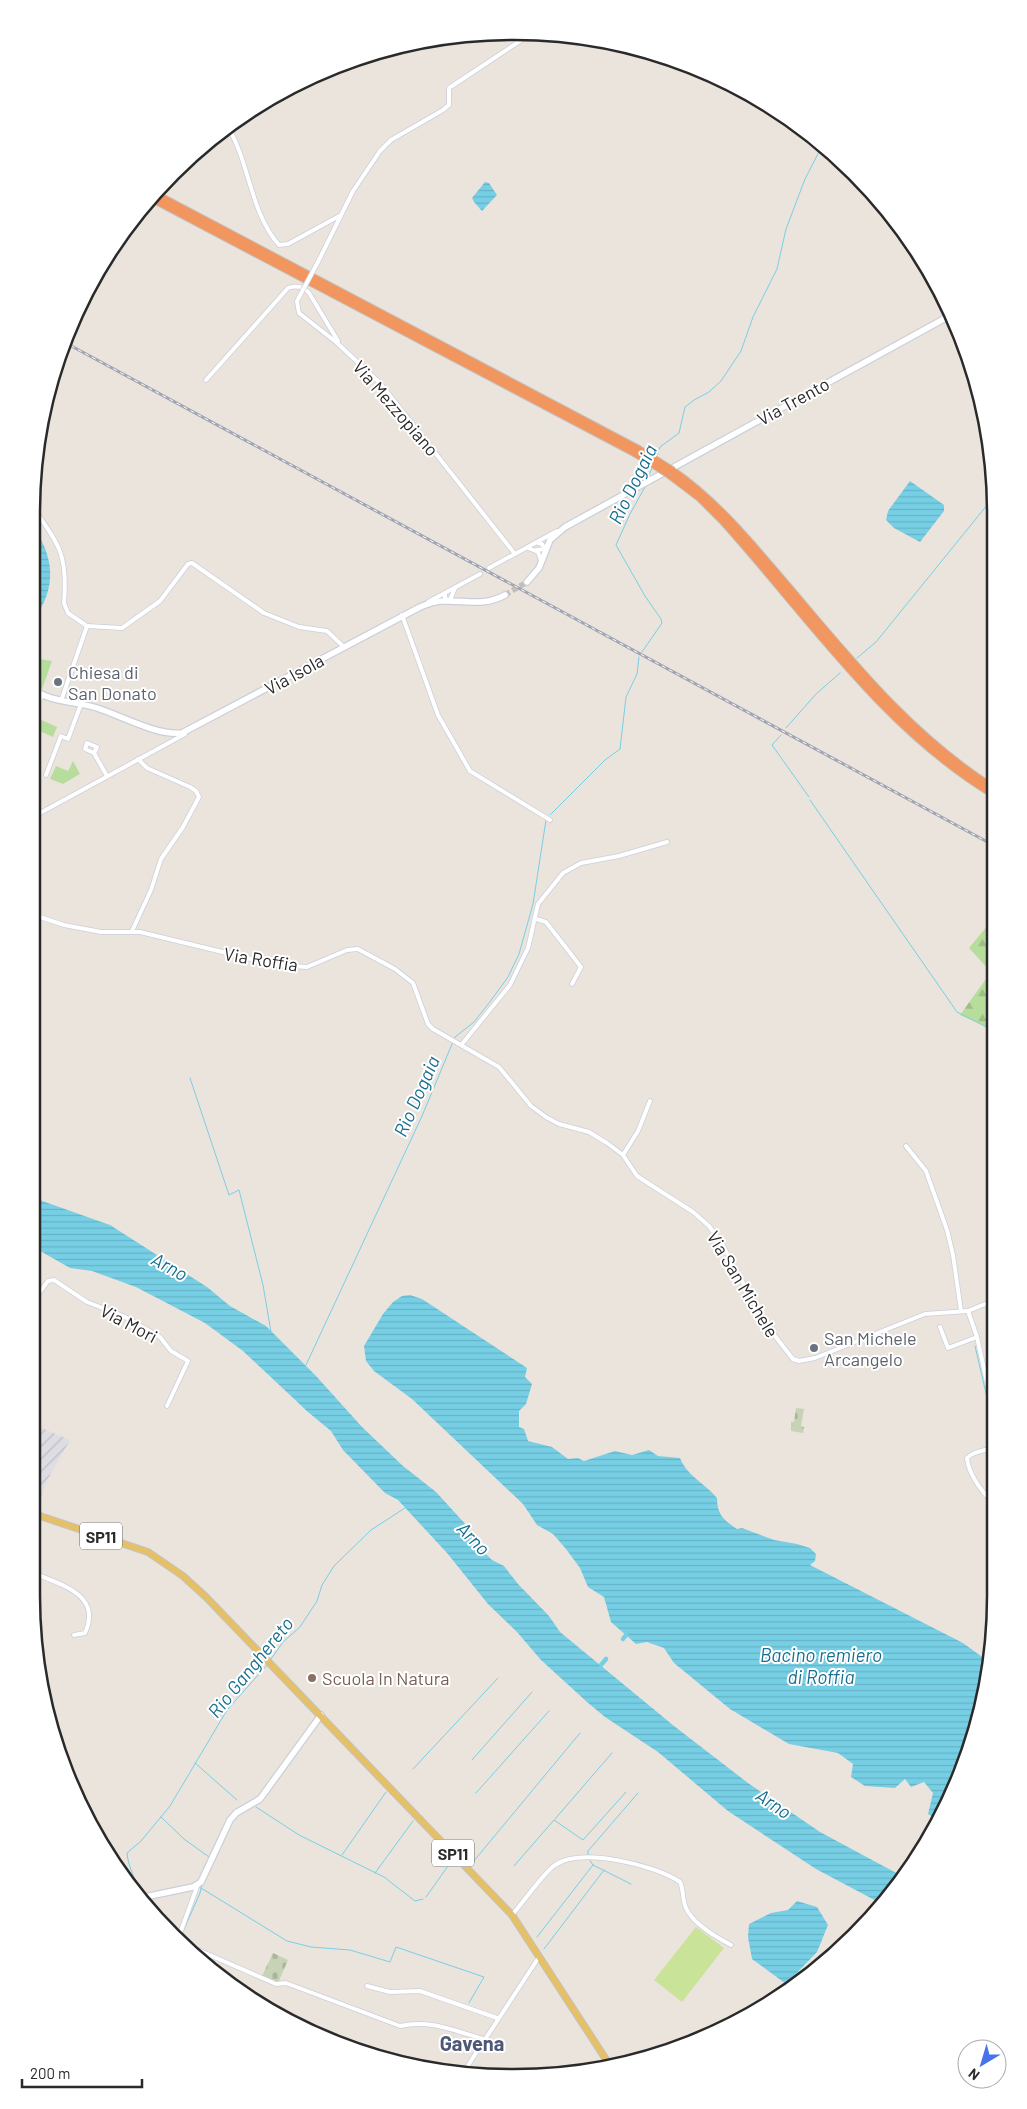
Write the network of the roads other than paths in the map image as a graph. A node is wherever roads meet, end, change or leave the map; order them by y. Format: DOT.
graph roads {
  1 [pos="521,40"];
  2 [pos="232,133"];
  3 [pos="161,197"];
  4 [pos="158,201"];
  5 [pos="342,214"];
  6 [pos="945,318"];
  7 [pos="344,349"];
  8 [pos="206,380"];
  9 [pos="637,451"];
  10 [pos="670,472"];
  11 [pos="40,518"];
  12 [pos="565,527"];
  13 [pos="535,546"];
  14 [pos="545,549"];
  15 [pos="515,554"];
  16 [pos="541,562"];
  17 [pos="489,568"];
  18 [pos="480,574"];
  19 [pos="527,582"];
  20 [pos="450,593"];
  21 [pos="505,595"];
  22 [pos="448,601"];
  23 [pos="463,602"];
  24 [pos="420,607"];
  25 [pos="402,615"];
  26 [pos="87,626"];
  27 [pos="344,647"];
  28 [pos="42,696"];
  29 [pos="40,699"];
  30 [pos="61,701"];
  31 [pos="81,704"];
  32 [pos="193,729"];
  33 [pos="168,732"];
  34 [pos="169,743"];
  35 [pos="162,746"];
  36 [pos="94,753"];
  37 [pos="138,759"];
  38 [pos="46,775"];
  39 [pos="107,776"];
  40 [pos="987,784"];
  41 [pos="987,790"];
  42 [pos="40,813"];
  43 [pos="550,820"];
  44 [pos="667,842"];
  45 [pos="40,917"];
  46 [pos="536,919"];
  47 [pos="132,931"];
  48 [pos="572,984"];
  49 [pos="457,1042"];
  50 [pos="462,1044"];
  51 [pos="650,1101"];
  52 [pos="906,1146"];
  53 [pos="623,1155"];
  54 [pos="40,1292"];
  55 [pos="987,1303"];
  56 [pos="962,1311"];
  57 [pos="968,1311"];
  58 [pos="940,1327"];
  59 [pos="978,1337"];
  60 [pos="987,1380"];
  61 [pos="167,1406"];
  62 [pos="987,1448"];
  63 [pos="987,1497"];
  64 [pos="40,1516"];
  65 [pos="40,1576"];
  66 [pos="74,1636"];
  67 [pos="320,1715"];
  68 [pos="198,1884"];
  69 [pos="148,1896"];
  70 [pos="512,1915"];
  71 [pos="181,1932"];
  72 [pos="731,1945"];
  73 [pos="202,1952"];
  74 [pos="539,1956"];
  75 [pos="367,1986"];
  76 [pos="497,2018"];
  77 [pos="483,2039"];
  78 [pos="605,2060"];
  79 [pos="466,2066"];
  1 -- 5 [label="street, Via Mezzopiano"];
  2 -- 5 [label="street"];
  3 -- 9 [label="highway"];
  4 -- 9 [label="highway"];
  5 -- 7 [label="street, Via Mezzopiano, bridge"];
  6 -- 12 [label="street, Via Trento"];
  7 -- 8 [label="street"];
  7 -- 15 [label="street, Via Mezzopiano"];
  9 -- 10 [label="highway, bridge"];
  10 -- 40 [label="highway"];
  10 -- 41 [label="highway"];
  11 -- 26 [label="street"];
  12 -- 13 [label="street"];
  12 -- 14 [label="street"];
  13 -- 14 [label="street"];
  13 -- 14 [label="street"];
  13 -- 15 [label="street"];
  13 -- 16 [label="street"];
  14 -- 16 [label="street"];
  15 -- 17 [label="street"];
  16 -- 19 [label="street"];
  18 -- 20 [label="street, Via Isola"];
  20 -- 22 [label="street, Via Isola"];
  20 -- 22 [label="street"];
  20 -- 23 [label="street"];
  20 -- 24 [label="street, Via Isola"];
  21 -- 23 [label="street, Via Isola"];
  22 -- 23 [label="street, Via Isola"];
  22 -- 24 [label="street, Via Isola"];
  24 -- 25 [label="street, Via Isola"];
  25 -- 27 [label="street, Via Isola"];
  25 -- 43 [label="street"];
  26 -- 27 [label="street"];
  26 -- 30 [label="street"];
  27 -- 32 [label="street, Via Isola"];
  28 -- 29 [label="street"];
  28 -- 30 [label="street"];
  30 -- 31 [label="street"];
  31 -- 33 [label="street"];
  31 -- 38 [label="street"];
  32 -- 33 [label="street"];
  32 -- 34 [label="street, Via Isola"];
  33 -- 34 [label="street"];
  33 -- 35 [label="street"];
  34 -- 35 [label="street, Via Isola"];
  35 -- 37 [label="street, Via Isola"];
  36 -- 39 [label="street"];
  37 -- 39 [label="street, Via Isola"];
  37 -- 47 [label="street"];
  39 -- 42 [label="street, Via Isola"];
  44 -- 46 [label="street"];
  45 -- 47 [label="street, Via Roffia"];
  46 -- 48 [label="street"];
  46 -- 50 [label="street"];
  47 -- 49 [label="street, Via Roffia"];
  49 -- 50 [label="street, Via San Michele"];
  50 -- 53 [label="street, Via San Michele"];
  51 -- 53 [label="street"];
  52 -- 56 [label="street"];
  53 -- 56 [label="street, Via San Michele"];
  54 -- 61 [label="street, Via Mori"];
  55 -- 57 [label="street"];
  56 -- 57 [label="street"];
  57 -- 59 [label="street"];
  58 -- 59 [label="street"];
  59 -- 60 [label="street"];
  62 -- 63 [label="street"];
  64 -- 67 [label="main road, SP11"];
  65 -- 66 [label="street"];
  67 -- 68 [label="street"];
  67 -- 70 [label="main road, SP11"];
  68 -- 69 [label="street"];
  68 -- 71 [label="street"];
  70 -- 72 [label="street"];
  70 -- 74 [label="main road, SP11"];
  73 -- 77 [label="street"];
  74 -- 76 [label="street"];
  74 -- 78 [label="main road, SP11"];
  75 -- 76 [label="street"];
  76 -- 77 [label="street"];
  77 -- 79 [label="street"];
}
